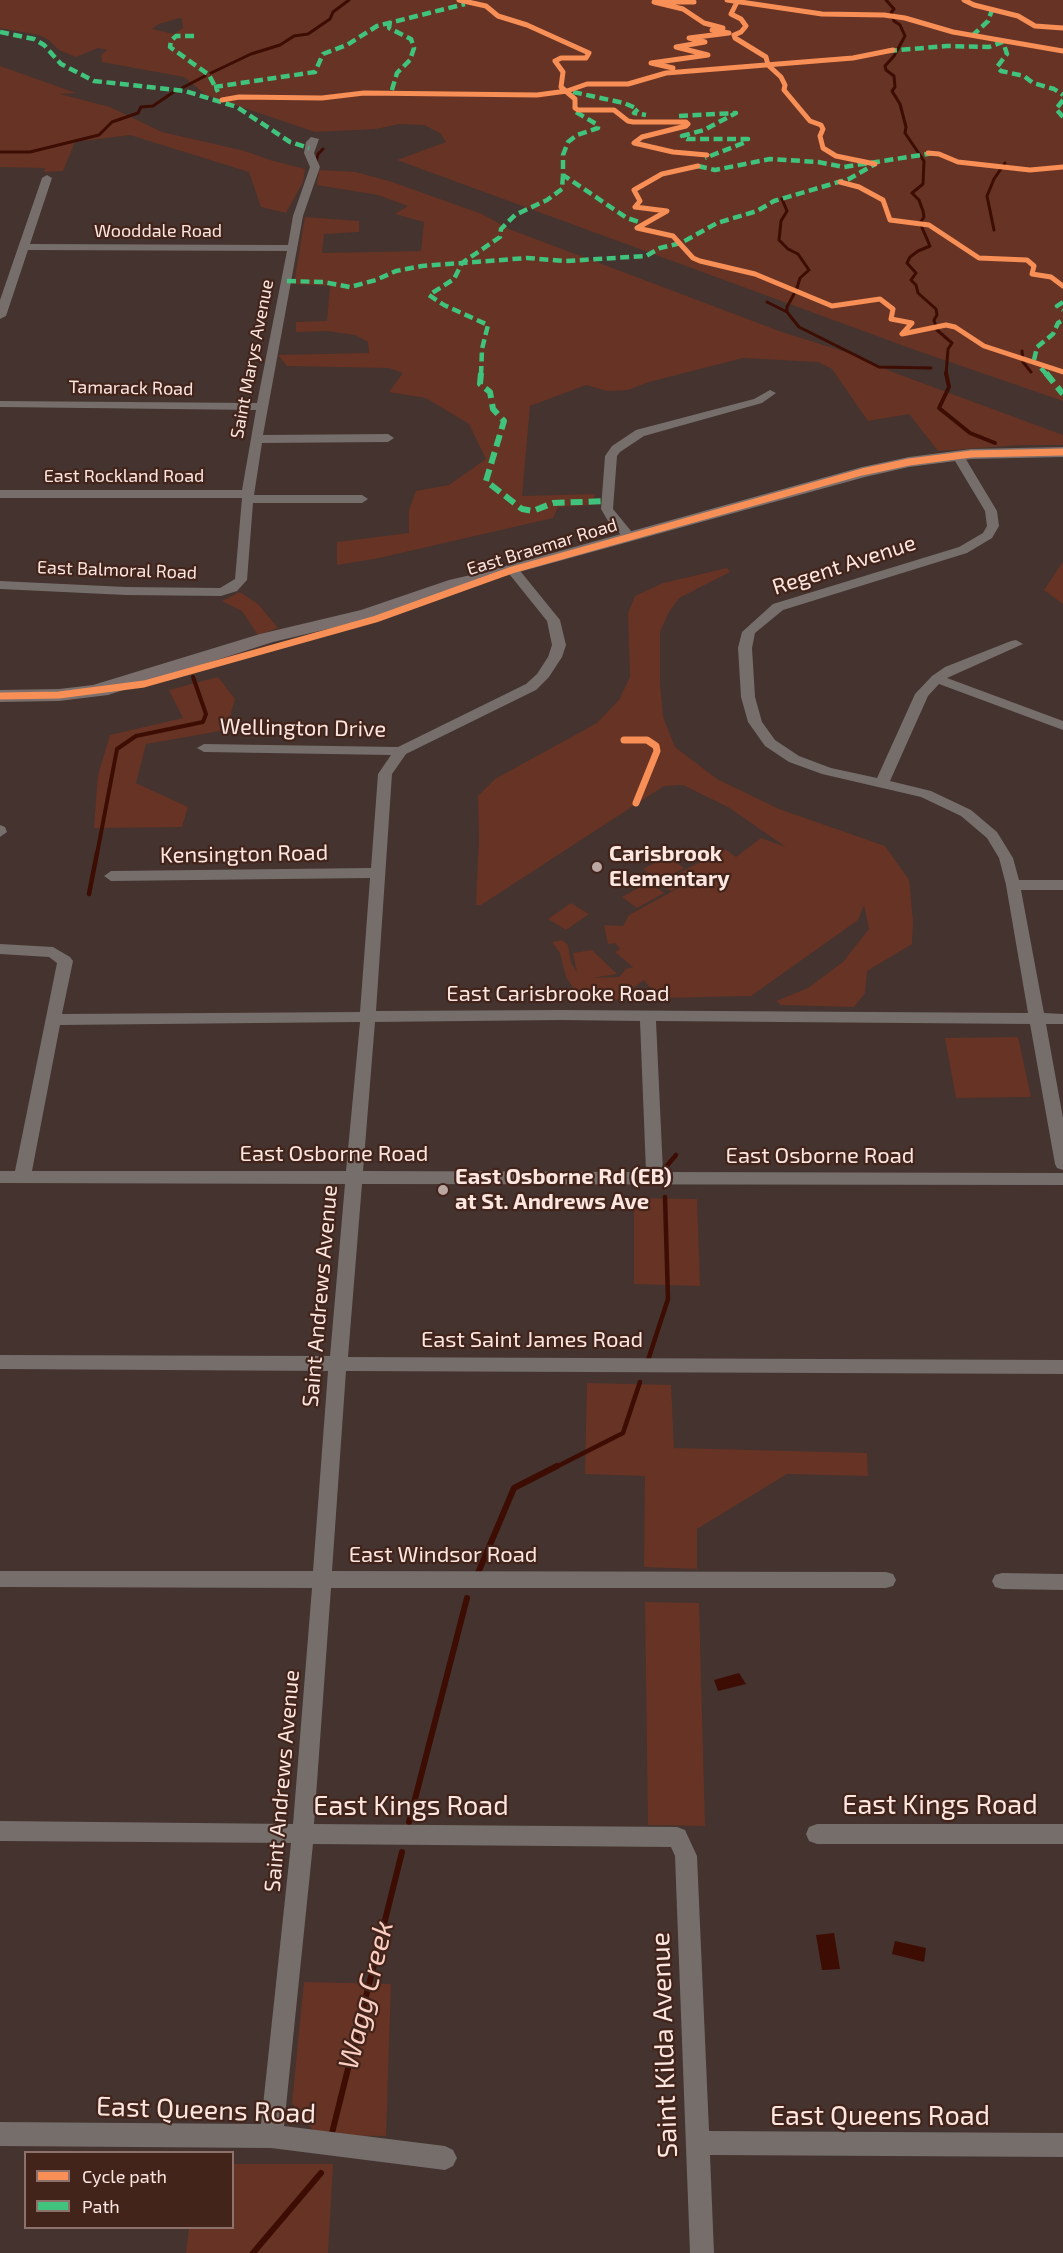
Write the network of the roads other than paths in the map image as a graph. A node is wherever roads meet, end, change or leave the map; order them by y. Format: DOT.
graph roads {
  1 [pos="314,139"];
  2 [pos="48,178"];
  3 [pos="24,247"];
  4 [pos="292,248"];
  5 [pos="0,316"];
  6 [pos="770,393"];
  7 [pos="0,404"];
  8 [pos="262,407"];
  9 [pos="628,425"];
  10 [pos="640,433"];
  11 [pos="388,438"];
  12 [pos="256,440"];
  13 [pos="1063,452"];
  14 [pos="958,456"];
  15 [pos="0,494"];
  16 [pos="248,497"];
  17 [pos="362,499"];
  18 [pos="630,537"];
  19 [pos="512,570"];
  20 [pos="0,585"];
  21 [pos="232,588"];
  22 [pos="1017,644"];
  23 [pos="937,679"];
  24 [pos="0,696"];
  25 [pos="1063,726"];
  26 [pos="204,748"];
  27 [pos="401,751"];
  28 [pos="882,783"];
  29 [pos="378,873"];
  30 [pos="111,876"];
  31 [pos="1013,885"];
  32 [pos="1063,885"];
  33 [pos="0,948"];
  34 [pos="648,1016"];
  35 [pos="368,1017"];
  36 [pos="1037,1019"];
  37 [pos="1063,1019"];
  38 [pos="53,1020"];
  39 [pos="1063,1164"];
  40 [pos="0,1177"];
  41 [pos="22,1177"];
  42 [pos="354,1177"];
  43 [pos="655,1178"];
  44 [pos="1063,1179"];
  45 [pos="0,1362"];
  46 [pos="338,1363"];
  47 [pos="1063,1367"];
  48 [pos="323,1578"];
  49 [pos="0,1579"];
  50 [pos="886,1580"];
  51 [pos="1002,1581"];
  52 [pos="1063,1582"];
  53 [pos="0,1831"];
  54 [pos="303,1834"];
  55 [pos="817,1834"];
  56 [pos="1063,1834"];
  57 [pos="677,1837"];
  58 [pos="0,2134"];
  59 [pos="271,2136"];
  60 [pos="696,2143"];
  61 [pos="1063,2145"];
  62 [pos="446,2158"];
  63 [pos="702,2253"];
  1 -- 4 [label="street, Saint Marys Avenue"];
  2 -- 3 [label="street"];
  3 -- 4 [label="street, Wooddale Road"];
  3 -- 5 [label="street"];
  4 -- 8 [label="street, Saint Marys Avenue"];
  6 -- 10 [label="street"];
  7 -- 8 [label="street, Tamarack Road"];
  8 -- 12 [label="street, Saint Marys Avenue"];
  9 -- 10 [label="street"];
  10 -- 18 [label="street"];
  11 -- 12 [label="street"];
  12 -- 16 [label="street, Saint Marys Avenue"];
  13 -- 14 [label="street, East Braemar Road"];
  14 -- 18 [label="street, East Braemar Road"];
  14 -- 28 [label="street, Regent Avenue"];
  15 -- 16 [label="street, East Rockland Road"];
  16 -- 17 [label="street, East Rockland Road"];
  16 -- 21 [label="street, Saint Marys Avenue"];
  18 -- 19 [label="street, East Braemar Road"];
  19 -- 24 [label="street, East Braemar Road"];
  19 -- 27 [label="street, Saint Andrews Avenue"];
  20 -- 21 [label="street, East Balmoral Road"];
  22 -- 23 [label="street"];
  23 -- 25 [label="street"];
  23 -- 28 [label="street"];
  26 -- 27 [label="street, Wellington Drive"];
  27 -- 29 [label="street, Saint Andrews Avenue"];
  28 -- 31 [label="street, Regent Avenue"];
  29 -- 30 [label="street, Kensington Road"];
  29 -- 35 [label="street, Saint Andrews Avenue"];
  31 -- 32 [label="street"];
  31 -- 36 [label="street, Regent Avenue"];
  33 -- 38 [label="street"];
  34 -- 35 [label="street, East Carisbrooke Road"];
  34 -- 36 [label="street, East Carisbrooke Road"];
  34 -- 43 [label="street"];
  35 -- 38 [label="street, East Carisbrooke Road"];
  35 -- 42 [label="street, Saint Andrews Avenue"];
  36 -- 37 [label="street, East Carisbrooke Road"];
  36 -- 39 [label="street, Regent Avenue"];
  38 -- 41 [label="street"];
  40 -- 41 [label="street, East Osborne Road"];
  41 -- 42 [label="street, East Osborne Road"];
  42 -- 43 [label="street, East Osborne Road"];
  42 -- 46 [label="street, Saint Andrews Avenue"];
  43 -- 44 [label="street, East Osborne Road"];
  45 -- 46 [label="street, East Saint James Road"];
  46 -- 47 [label="street, East Saint James Road"];
  46 -- 48 [label="street, Saint Andrews Avenue"];
  48 -- 49 [label="street, East Windsor Road"];
  48 -- 50 [label="street, East Windsor Road"];
  48 -- 54 [label="street, Saint Andrews Avenue"];
  51 -- 52 [label="street"];
  53 -- 54 [label="street, East Kings Road"];
  54 -- 57 [label="street, East Kings Road"];
  54 -- 59 [label="street, Saint Andrews Avenue"];
  55 -- 56 [label="street, East Kings Road"];
  57 -- 60 [label="street, Saint Kilda Avenue"];
  58 -- 59 [label="street, East Queens Road"];
  59 -- 62 [label="street, East Queens Road"];
  60 -- 61 [label="street, East Queens Road"];
  60 -- 63 [label="street, Saint Kilda Avenue"];
}
